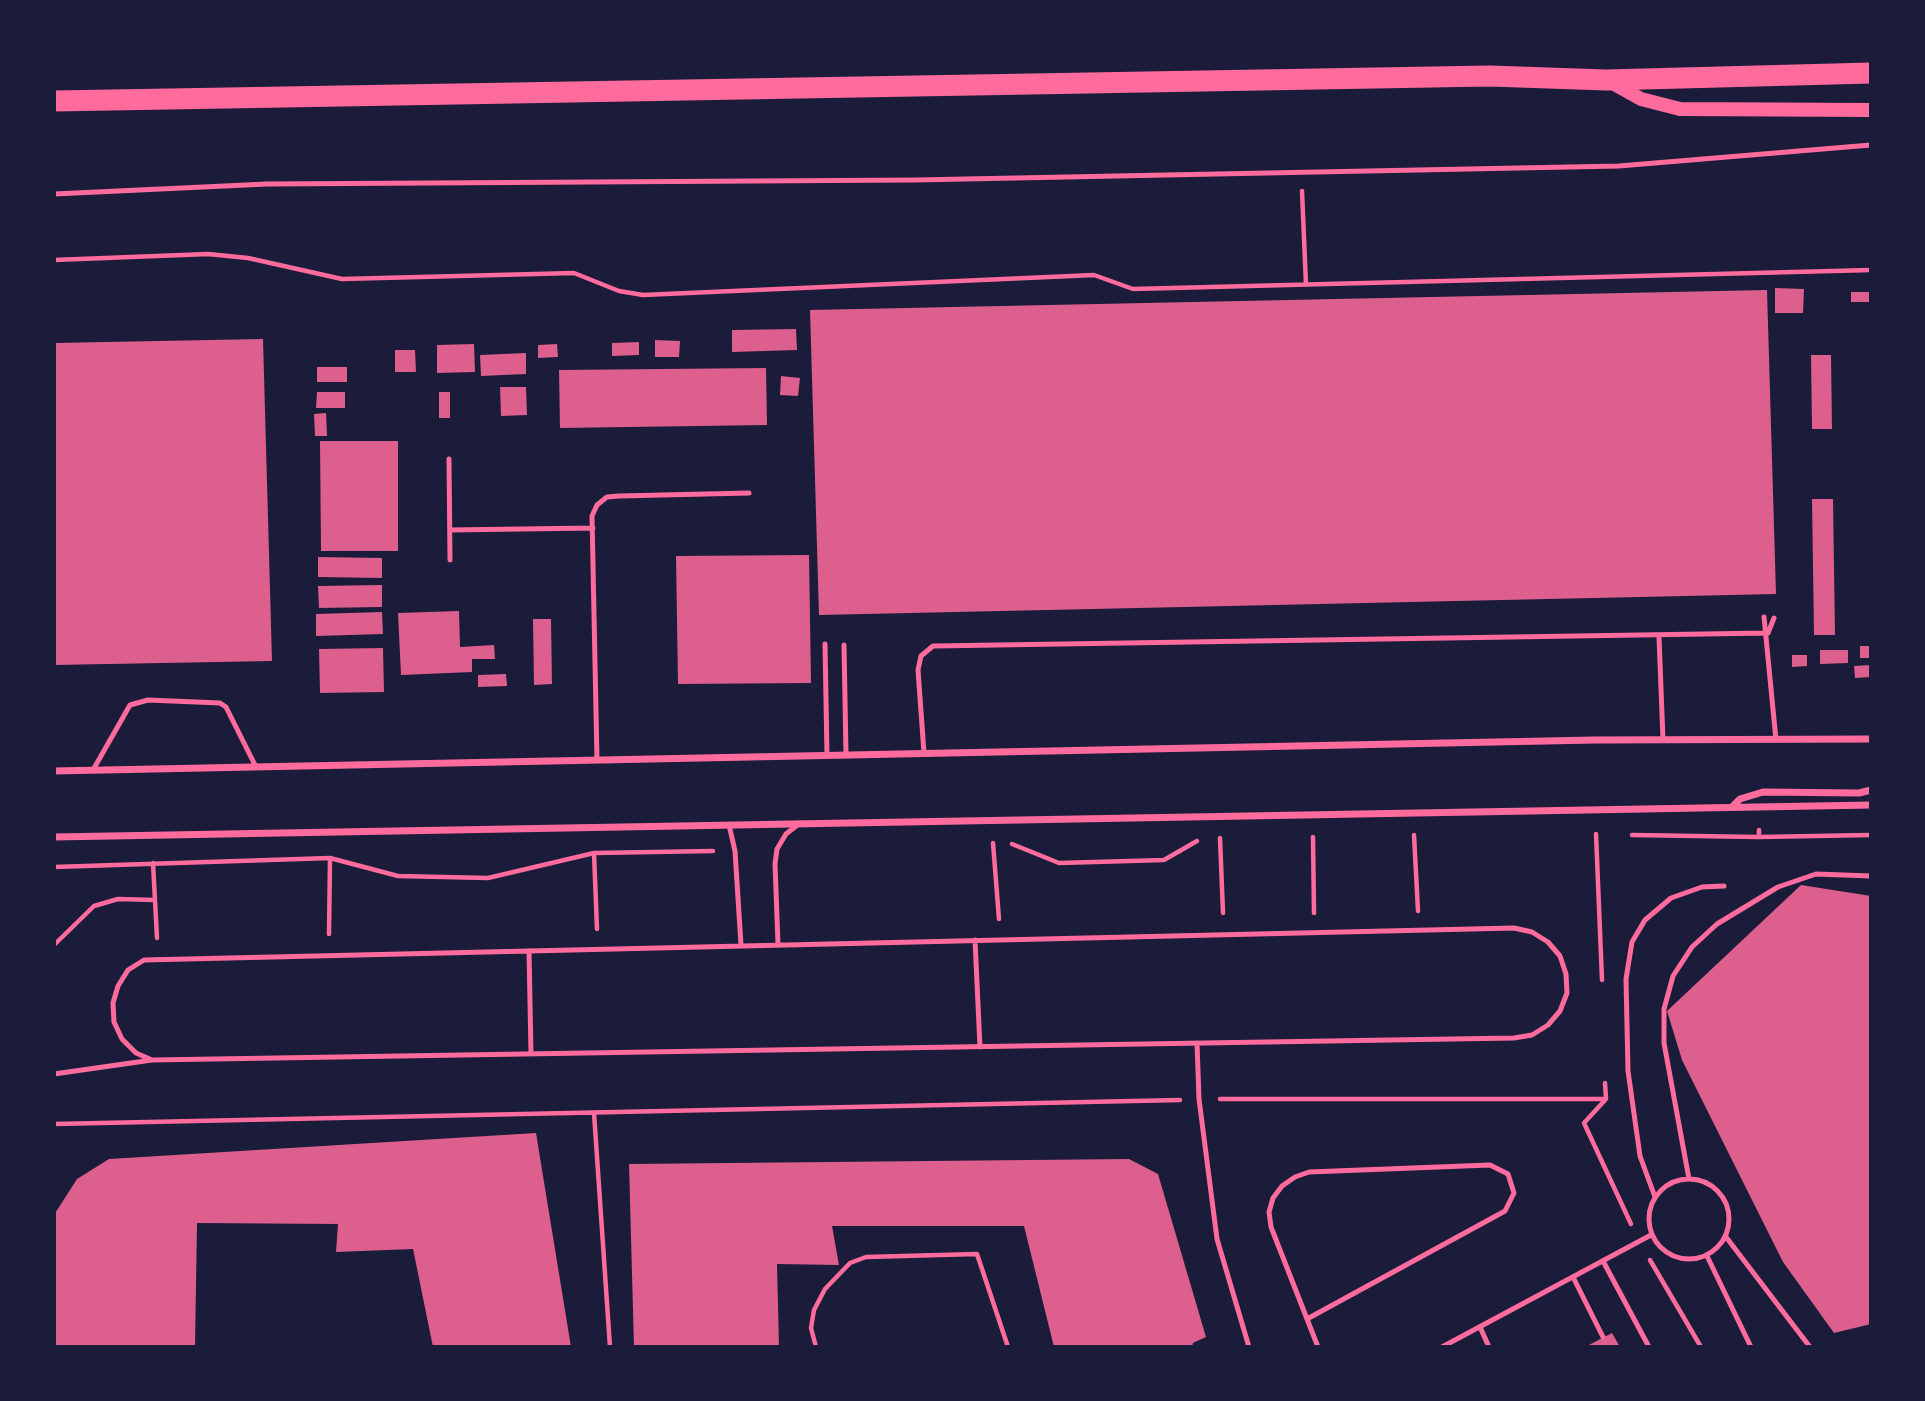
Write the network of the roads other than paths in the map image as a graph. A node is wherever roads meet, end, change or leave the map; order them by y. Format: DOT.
graph roads {
  1 [pos="1871,73"];
  2 [pos="1606,79"];
  3 [pos="54,101"];
  4 [pos="1871,110"];
  5 [pos="1871,145"];
  6 [pos="54,194"];
  7 [pos="449,459"];
  8 [pos="749,493"];
  9 [pos="593,528"];
  10 [pos="450,530"];
  11 [pos="450,561"];
  12 [pos="1764,617"];
  13 [pos="1774,618"];
  14 [pos="1768,633"];
  15 [pos="1659,636"];
  16 [pos="825,645"];
  17 [pos="844,645"];
  18 [pos="1871,739"];
  19 [pos="1663,740"];
  20 [pos="1776,740"];
  21 [pos="925,753"];
  22 [pos="827,755"];
  23 [pos="846,755"];
  24 [pos="597,760"];
  25 [pos="256,766"];
  26 [pos="93,770"];
  27 [pos="54,771"];
  28 [pos="1871,790"];
  29 [pos="1871,805"];
  30 [pos="1732,807"];
  31 [pos="800,823"];
  32 [pos="729,825"];
  33 [pos="54,837"];
  34 [pos="1871,876"];
  35 [pos="1724,886"];
  36 [pos="975,940"];
  37 [pos="778,944"];
  38 [pos="741,945"];
  39 [pos="529,951"];
  40 [pos="1197,1044"];
  41 [pos="981,1047"];
  42 [pos="531,1054"];
  43 [pos="152,1060"];
  44 [pos="54,1074"];
  45 [pos="1689,1179"];
  46 [pos="1654,1197"];
  47 [pos="1651,1235"];
  48 [pos="1726,1237"];
  49 [pos="1707,1256"];
  50 [pos="1603,1261"];
  51 [pos="1573,1277"];
  52 [pos="1307,1320"];
  53 [pos="1480,1327"];
  54 [pos="1603,1337"];
  55 [pos="1250,1347"];
  56 [pos="1318,1347"];
  57 [pos="1442,1347"];
  58 [pos="1489,1347"];
  59 [pos="1649,1347"];
  60 [pos="1751,1347"];
  61 [pos="1811,1347"];
  1 -- 2 [label="highway"];
  2 -- 3 [label="highway"];
  2 -- 4 [label="main road"];
  5 -- 6 [label="lane"];
  7 -- 10 [label="lane"];
  8 -- 9 [label="lane"];
  9 -- 10 [label="lane"];
  9 -- 24 [label="lane"];
  10 -- 11 [label="lane"];
  12 -- 14 [label="lane"];
  13 -- 14 [label="lane"];
  14 -- 15 [label="lane"];
  14 -- 20 [label="lane"];
  15 -- 19 [label="lane"];
  15 -- 21 [label="lane"];
  16 -- 22 [label="lane"];
  17 -- 23 [label="lane"];
  18 -- 20 [label="street"];
  19 -- 20 [label="street"];
  19 -- 21 [label="street"];
  21 -- 23 [label="street"];
  22 -- 23 [label="street"];
  22 -- 24 [label="street"];
  24 -- 25 [label="street"];
  25 -- 26 [label="street"];
  25 -- 26 [label="lane"];
  26 -- 27 [label="street"];
  28 -- 30 [label="street"];
  29 -- 30 [label="street"];
  30 -- 31 [label="street"];
  31 -- 32 [label="street"];
  31 -- 37 [label="lane"];
  32 -- 33 [label="street"];
  32 -- 38 [label="lane"];
  34 -- 45 [label="lane"];
  35 -- 46 [label="lane"];
  36 -- 37 [label="lane"];
  36 -- 40 [label="lane"];
  36 -- 41 [label="lane"];
  37 -- 38 [label="lane"];
  38 -- 39 [label="lane"];
  39 -- 42 [label="lane"];
  39 -- 43 [label="lane"];
  40 -- 41 [label="lane"];
  40 -- 55 [label="lane"];
  41 -- 42 [label="lane"];
  42 -- 43 [label="lane"];
  43 -- 44 [label="lane"];
  45 -- 46 [label="lane"];
  45 -- 48 [label="lane"];
  46 -- 47 [label="lane"];
  47 -- 49 [label="lane"];
  47 -- 50 [label="lane"];
  48 -- 49 [label="lane"];
  48 -- 61 [label="lane"];
  49 -- 60 [label="lane"];
  50 -- 51 [label="lane"];
  50 -- 59 [label="lane"];
  51 -- 53 [label="lane"];
  51 -- 54 [label="lane"];
  52 -- 52 [label="lane"];
  52 -- 56 [label="lane"];
  53 -- 57 [label="lane"];
  53 -- 58 [label="lane"];
}
